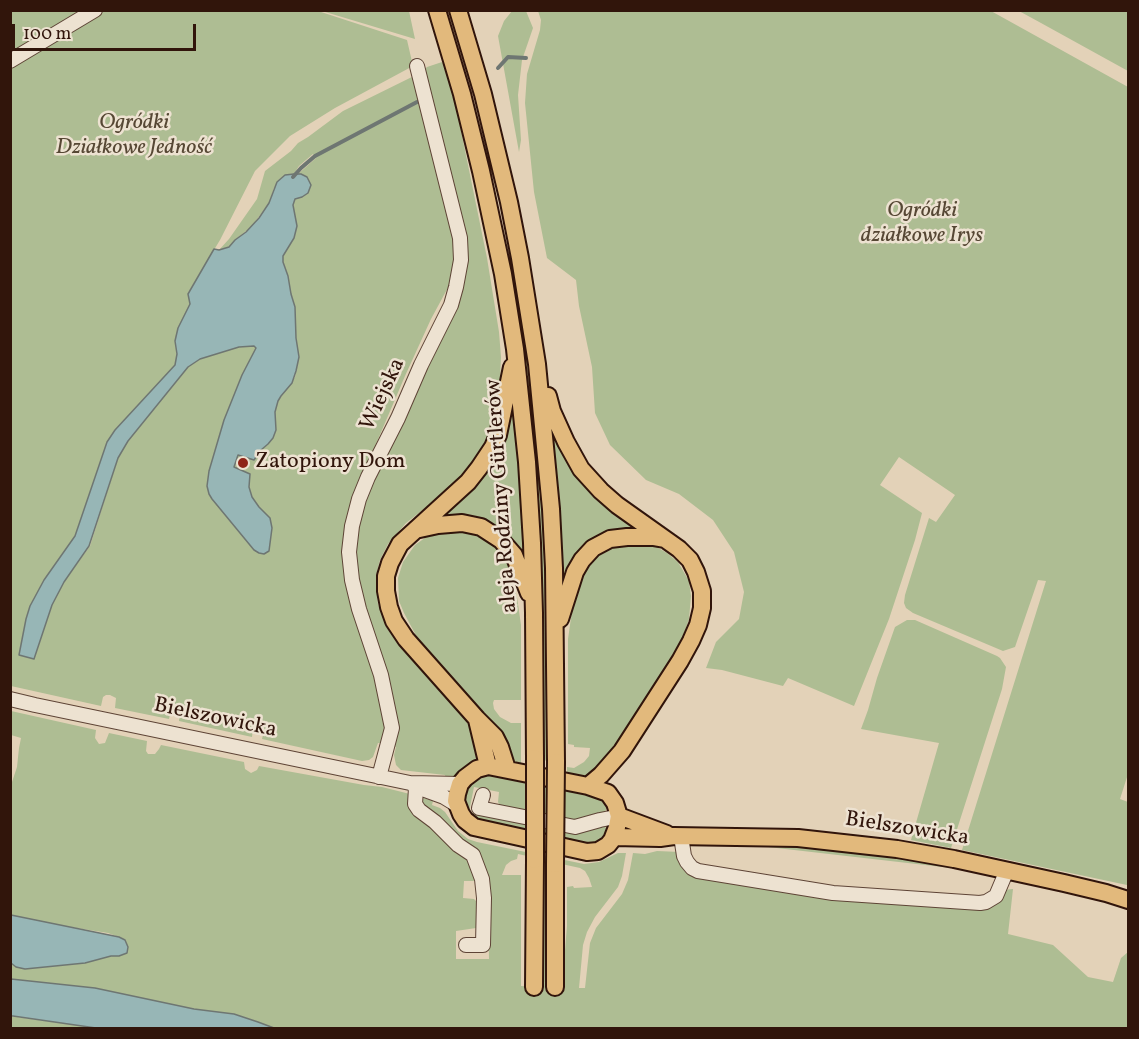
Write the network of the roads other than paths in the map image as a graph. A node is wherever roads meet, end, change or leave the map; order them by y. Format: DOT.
graph roads {
  1 [pos="95,10"];
  2 [pos="437,10"];
  3 [pos="458,10"];
  4 [pos="10,61"];
  5 [pos="417,66"];
  6 [pos="516,349"];
  7 [pos="537,364"];
  8 [pos="414,530"];
  9 [pos="668,540"];
  10 [pos="534,613"];
  11 [pos="555,634"];
  12 [pos="10,699"];
  13 [pos="477,719"];
  14 [pos="622,751"];
  15 [pos="488,766"];
  16 [pos="507,769"];
  17 [pos="379,777"];
  18 [pos="460,784"];
  19 [pos="413,785"];
  20 [pos="588,786"];
  21 [pos="608,793"];
  22 [pos="483,795"];
  23 [pos="457,805"];
  24 [pos="619,818"];
  25 [pos="677,836"];
  26 [pos="614,837"];
  27 [pos="1007,870"];
  28 [pos="1128,900"];
  29 [pos="466,945"];
  30 [pos="534,987"];
  31 [pos="555,987"];
  1 -- 4 [label="street"];
  2 -- 6 [label="main road, aleja Rodziny Gürtlerów"];
  3 -- 7 [label="main road, aleja Rodziny Gürtlerów"];
  5 -- 17 [label="street, Wiejska"];
  6 -- 8 [label="main road"];
  6 -- 10 [label="main road, aleja Rodziny Gürtlerów"];
  7 -- 9 [label="main road"];
  7 -- 11 [label="main road, aleja Rodziny Gürtlerów"];
  8 -- 10 [label="main road"];
  8 -- 13 [label="main road"];
  9 -- 11 [label="main road"];
  9 -- 14 [label="main road"];
  10 -- 30 [label="main road, aleja Rodziny Gürtlerów, bridge"];
  11 -- 31 [label="main road, aleja Rodziny Gürtlerów, bridge"];
  12 -- 17 [label="street, Bielszowicka"];
  13 -- 15 [label="main road"];
  13 -- 16 [label="main road"];
  14 -- 20 [label="main road"];
  14 -- 21 [label="main road"];
  15 -- 16 [label="main road"];
  15 -- 18 [label="main road"];
  16 -- 20 [label="main road"];
  17 -- 19 [label="street, Bielszowicka"];
  18 -- 19 [label="street"];
  18 -- 23 [label="main road"];
  19 -- 23 [label="street"];
  19 -- 29 [label="street"];
  20 -- 21 [label="main road"];
  21 -- 24 [label="main road"];
  22 -- 24 [label="street"];
  23 -- 26 [label="main road"];
  24 -- 25 [label="main road"];
  24 -- 26 [label="main road"];
  25 -- 26 [label="main road"];
  25 -- 27 [label="main road, Bielszowicka"];
  25 -- 27 [label="street"];
  27 -- 28 [label="main road, Bielszowicka"];
}
